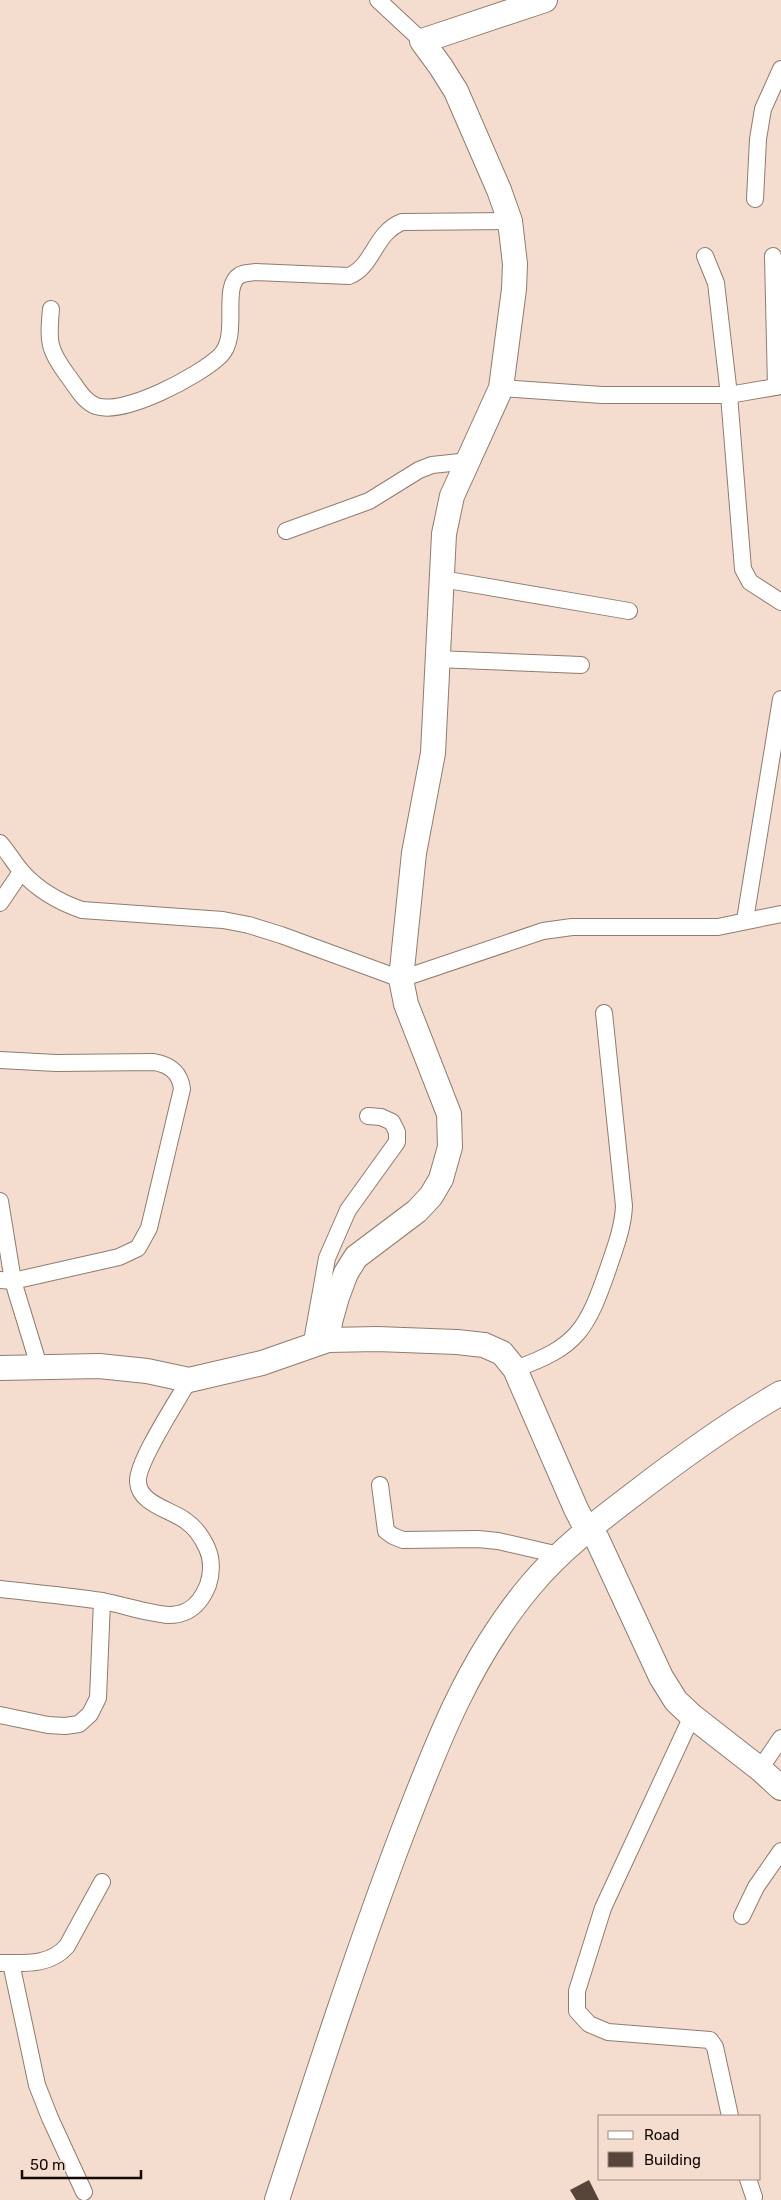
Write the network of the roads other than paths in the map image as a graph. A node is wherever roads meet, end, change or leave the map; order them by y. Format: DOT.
graph roads {
  1 [pos="378,0"];
  2 [pos="545,0"];
  3 [pos="422,41"];
  4 [pos="781,69"];
  5 [pos="755,199"];
  6 [pos="510,221"];
  7 [pos="705,256"];
  8 [pos="773,256"];
  9 [pos="51,309"];
  10 [pos="778,386"];
  11 [pos="501,388"];
  12 [pos="729,395"];
  13 [pos="469,461"];
  14 [pos="286,531"];
  15 [pos="442,579"];
  16 [pos="781,602"];
  17 [pos="629,610"];
  18 [pos="436,659"];
  19 [pos="581,665"];
  20 [pos="781,699"];
  21 [pos="0,843"];
  22 [pos="21,872"];
  23 [pos="0,903"];
  24 [pos="781,914"];
  25 [pos="745,920"];
  26 [pos="401,978"];
  27 [pos="604,1013"];
  28 [pos="0,1060"];
  29 [pos="368,1116"];
  30 [pos="0,1201"];
  31 [pos="6,1281"];
  32 [pos="320,1344"];
  33 [pos="38,1366"];
  34 [pos="0,1368"];
  35 [pos="515,1369"];
  36 [pos="188,1380"];
  37 [pos="781,1393"];
  38 [pos="380,1485"];
  39 [pos="587,1530"];
  40 [pos="559,1555"];
  41 [pos="0,1588"];
  42 [pos="102,1601"];
  43 [pos="0,1715"];
  44 [pos="692,1716"];
  45 [pos="781,1738"];
  46 [pos="760,1769"];
  47 [pos="781,1788"];
  48 [pos="781,1851"];
  49 [pos="102,1882"];
  50 [pos="742,1916"];
  51 [pos="5,1963"];
  52 [pos="730,2115"];
  53 [pos="748,2180"];
  54 [pos="84,2192"];
  55 [pos="754,2197"];
  56 [pos="276,2200"];
  1 -- 3 [label="street"];
  2 -- 3 [label="street"];
  3 -- 6 [label="street"];
  4 -- 5 [label="street"];
  6 -- 9 [label="street"];
  6 -- 11 [label="street"];
  7 -- 12 [label="street"];
  8 -- 10 [label="street"];
  10 -- 12 [label="street"];
  11 -- 12 [label="street"];
  11 -- 13 [label="street"];
  12 -- 16 [label="street"];
  13 -- 14 [label="street"];
  13 -- 15 [label="street"];
  15 -- 17 [label="street"];
  15 -- 18 [label="street"];
  18 -- 19 [label="street"];
  18 -- 26 [label="street"];
  20 -- 25 [label="street"];
  21 -- 22 [label="street"];
  22 -- 23 [label="street"];
  22 -- 26 [label="street"];
  24 -- 25 [label="street"];
  25 -- 26 [label="street"];
  26 -- 32 [label="street"];
  27 -- 35 [label="street"];
  28 -- 31 [label="street"];
  29 -- 32 [label="street"];
  30 -- 31 [label="street"];
  31 -- 33 [label="street"];
  32 -- 35 [label="street"];
  32 -- 36 [label="street"];
  33 -- 34 [label="street"];
  33 -- 36 [label="street"];
  35 -- 39 [label="street"];
  36 -- 42 [label="street"];
  37 -- 39 [label="street"];
  38 -- 40 [label="street"];
  39 -- 40 [label="street"];
  39 -- 44 [label="street"];
  40 -- 56 [label="street"];
  41 -- 42 [label="street"];
  42 -- 43 [label="street"];
  44 -- 46 [label="street"];
  44 -- 52 [label="street"];
  45 -- 46 [label="street"];
  46 -- 47 [label="street"];
  48 -- 50 [label="street"];
  49 -- 51 [label="street"];
  51 -- 54 [label="street"];
  53 -- 55 [label="street"];
}
